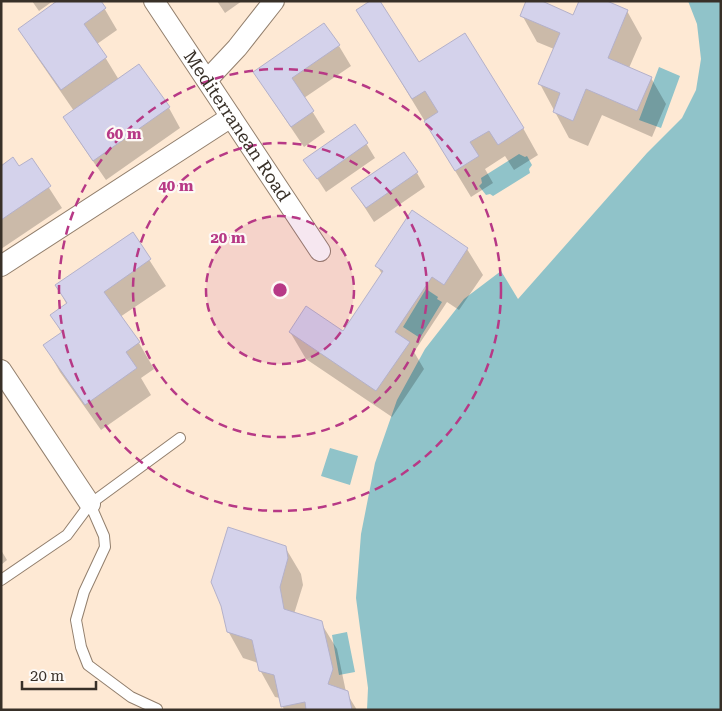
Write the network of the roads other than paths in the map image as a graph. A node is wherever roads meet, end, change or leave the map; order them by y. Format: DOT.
graph roads {
  1 [pos="154,1"];
  2 [pos="274,1"];
  3 [pos="207,80"];
  4 [pos="231,117"];
  5 [pos="320,251"];
  6 [pos="1,266"];
  7 [pos="1,370"];
  8 [pos="180,438"];
  9 [pos="90,504"];
  10 [pos="1,580"];
  11 [pos="157,709"];
  1 -- 3 [label="street, Mediterranean Road"];
  2 -- 3 [label="street"];
  3 -- 4 [label="street, Mediterranean Road"];
  4 -- 5 [label="street, Mediterranean Road"];
  4 -- 6 [label="street"];
  7 -- 9 [label="street"];
  8 -- 9 [label="lane"];
  9 -- 10 [label="lane"];
  9 -- 11 [label="lane"];
}
